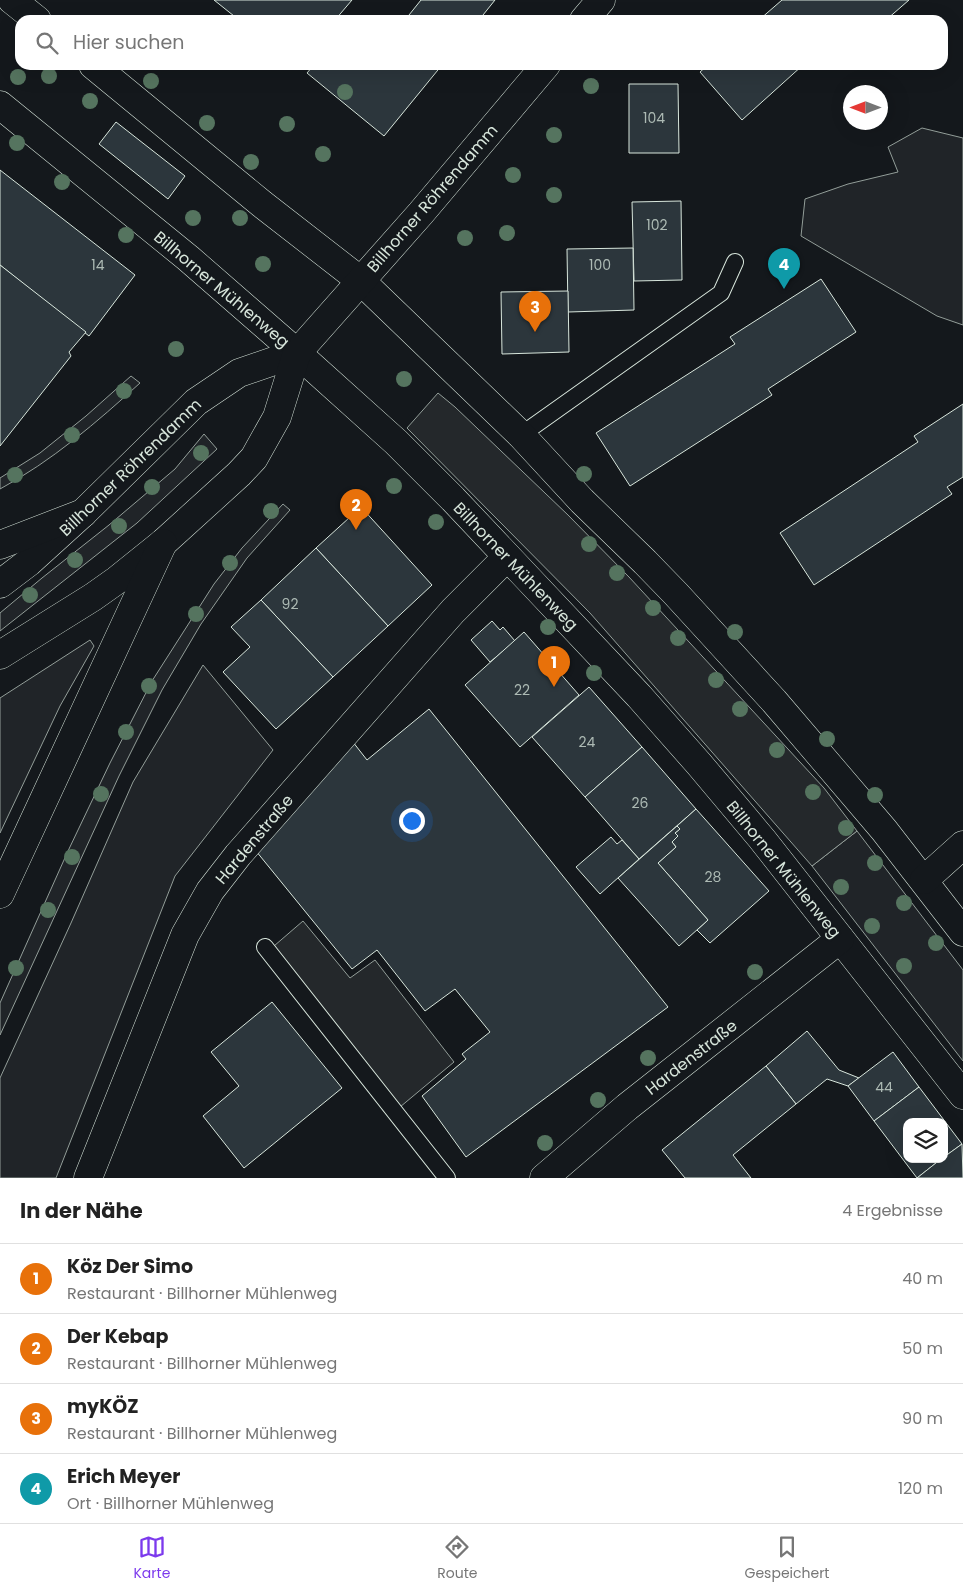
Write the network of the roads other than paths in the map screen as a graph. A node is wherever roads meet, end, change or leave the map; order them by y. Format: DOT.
graph roads {
  1 [pos="12,0"];
  2 [pos="601,0"];
  3 [pos="31,15"];
  4 [pos="588,15"];
  5 [pos="99,70"];
  6 [pos="542,70"];
  7 [pos="0,105"];
  8 [pos="735,262"];
  9 [pos="361,282"];
  10 [pos="297,353"];
  11 [pos="521,435"];
  12 [pos="83,513"];
  13 [pos="163,543"];
  14 [pos="0,545"];
  15 [pos="507,557"];
  16 [pos="0,584"];
  17 [pos="0,655"];
  18 [pos="963,845"];
  19 [pos="924,880"];
  20 [pos="0,894"];
  21 [pos="963,932"];
  22 [pos="840,939"];
  23 [pos="265,947"];
  24 [pos="963,1095"];
  25 [pos="88,1178"];
  26 [pos="447,1178"];
  27 [pos="544,1178"];
  1 -- 3 [label="main road"];
  2 -- 4 [label="main road"];
  5 -- 9 [label="main road"];
  6 -- 9 [label="main road, Billhorner Röhrendamm"];
  7 -- 10 [label="main road, Billhorner Mühlenweg"];
  8 -- 11 [label="lane"];
  9 -- 10 [label="main road, Billhorner Röhrendamm"];
  9 -- 11 [label="main road"];
  10 -- 12 [label="main road, Billhorner Röhrendamm"];
  10 -- 13 [label="main road, Billhorner Röhrendamm"];
  10 -- 15 [label="main road, Billhorner Mühlenweg"];
  11 -- 19 [label="main road"];
  12 -- 14 [label="main road"];
  12 -- 16 [label="main road, Billhorner Röhrendamm"];
  13 -- 17 [label="main road, Billhorner Röhrendamm"];
  13 -- 20 [label="main road"];
  15 -- 22 [label="main road, Billhorner Mühlenweg"];
  15 -- 25 [label="main road, Hardenstraße"];
  18 -- 19 [label="main road"];
  19 -- 21 [label="main road"];
  22 -- 24 [label="main road, Billhorner Mühlenweg"];
  22 -- 27 [label="main road, Hardenstraße"];
  23 -- 26 [label="lane"];
}
